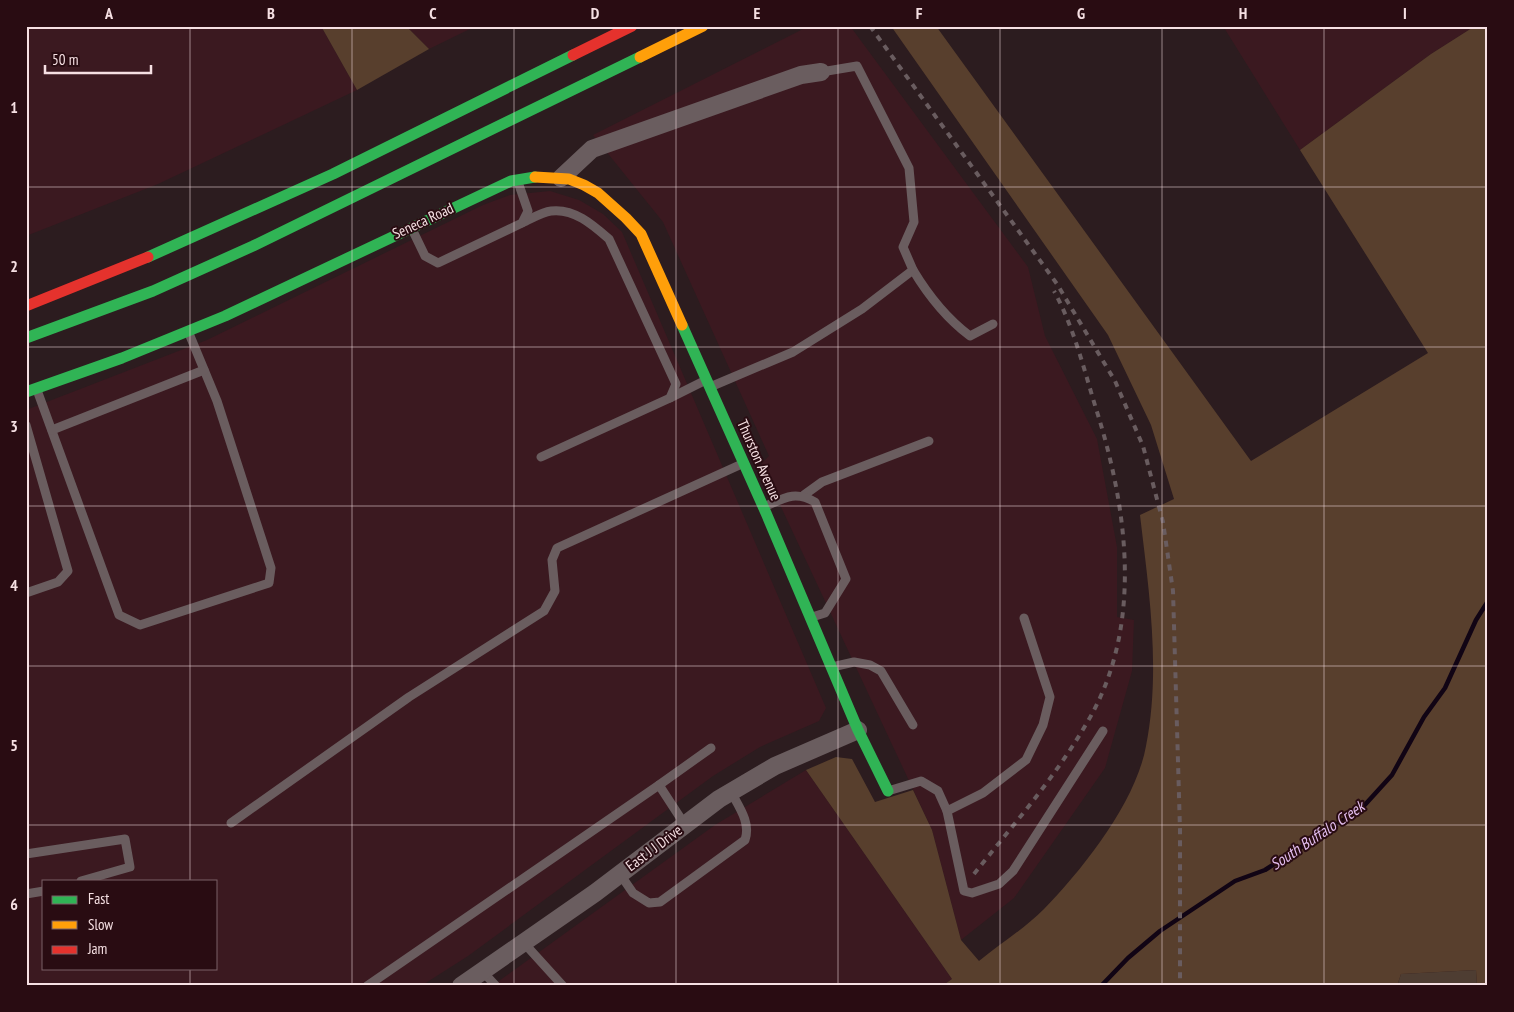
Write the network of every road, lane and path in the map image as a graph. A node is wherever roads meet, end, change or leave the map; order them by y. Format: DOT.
graph roads {
  1 [pos="632,26"];
  2 [pos="703,26"];
  3 [pos="821,72"];
  4 [pos="561,178"];
  5 [pos="518,180"];
  6 [pos="522,223"];
  7 [pos="410,227"];
  8 [pos="913,270"];
  9 [pos="26,306"];
  10 [pos="994,324"];
  11 [pos="188,331"];
  12 [pos="26,338"];
  13 [pos="204,370"];
  14 [pos="708,383"];
  15 [pos="31,390"];
  16 [pos="670,398"];
  17 [pos="26,425"];
  18 [pos="52,430"];
  19 [pos="929,441"];
  20 [pos="541,457"];
  21 [pos="744,463"];
  22 [pos="804,496"];
  23 [pos="764,508"];
  24 [pos="26,593"];
  25 [pos="811,618"];
  26 [pos="1024,618"];
  27 [pos="831,667"];
  28 [pos="913,724"];
  29 [pos="858,730"];
  30 [pos="1103,731"];
  31 [pos="711,748"];
  32 [pos="659,784"];
  33 [pos="888,791"];
  34 [pos="730,792"];
  35 [pos="947,811"];
  36 [pos="231,823"];
  37 [pos="685,825"];
  38 [pos="26,854"];
  39 [pos="620,874"];
  40 [pos="85,880"];
  41 [pos="42,891"];
  42 [pos="26,894"];
  43 [pos="524,943"];
  44 [pos="483,972"];
  45 [pos="368,986"];
  46 [pos="461,986"];
  47 [pos="496,986"];
  48 [pos="563,986"];
  1 -- 9 [label="main road"];
  2 -- 12 [label="main road"];
  3 -- 4 [label="street"];
  3 -- 8 [label="lane"];
  4 -- 5 [label="main road, Seneca Road"];
  4 -- 14 [label="main road, Thurston Avenue"];
  5 -- 6 [label="lane"];
  5 -- 7 [label="main road, Seneca Road"];
  6 -- 7 [label="lane"];
  6 -- 16 [label="lane"];
  7 -- 11 [label="main road, Seneca Road"];
  8 -- 10 [label="lane"];
  8 -- 14 [label="lane"];
  11 -- 13 [label="lane"];
  11 -- 15 [label="main road, Seneca Road"];
  13 -- 18 [label="lane"];
  13 -- 18 [label="lane"];
  14 -- 16 [label="lane"];
  14 -- 21 [label="main road, Thurston Avenue"];
  15 -- 18 [label="lane"];
  16 -- 20 [label="lane"];
  17 -- 24 [label="lane"];
  19 -- 22 [label="lane"];
  21 -- 23 [label="main road, Thurston Avenue"];
  21 -- 36 [label="lane"];
  22 -- 23 [label="lane"];
  22 -- 25 [label="lane"];
  23 -- 25 [label="main road, Thurston Avenue"];
  25 -- 27 [label="main road, Thurston Avenue"];
  26 -- 35 [label="lane"];
  27 -- 28 [label="lane"];
  27 -- 29 [label="main road, Thurston Avenue"];
  29 -- 33 [label="main road, Thurston Avenue"];
  29 -- 34 [label="street, East J J Drive"];
  30 -- 35 [label="lane"];
  31 -- 32 [label="lane"];
  32 -- 37 [label="lane"];
  32 -- 45 [label="lane"];
  33 -- 35 [label="lane"];
  34 -- 37 [label="street, East J J Drive"];
  34 -- 39 [label="lane"];
  37 -- 39 [label="street, East J J Drive"];
  38 -- 40 [label="lane"];
  39 -- 43 [label="street, East J J Drive"];
  41 -- 42 [label="lane"];
  43 -- 44 [label="street, East J J Drive"];
  43 -- 48 [label="lane"];
  44 -- 46 [label="street, East J J Drive"];
  44 -- 47 [label="lane"];
}
